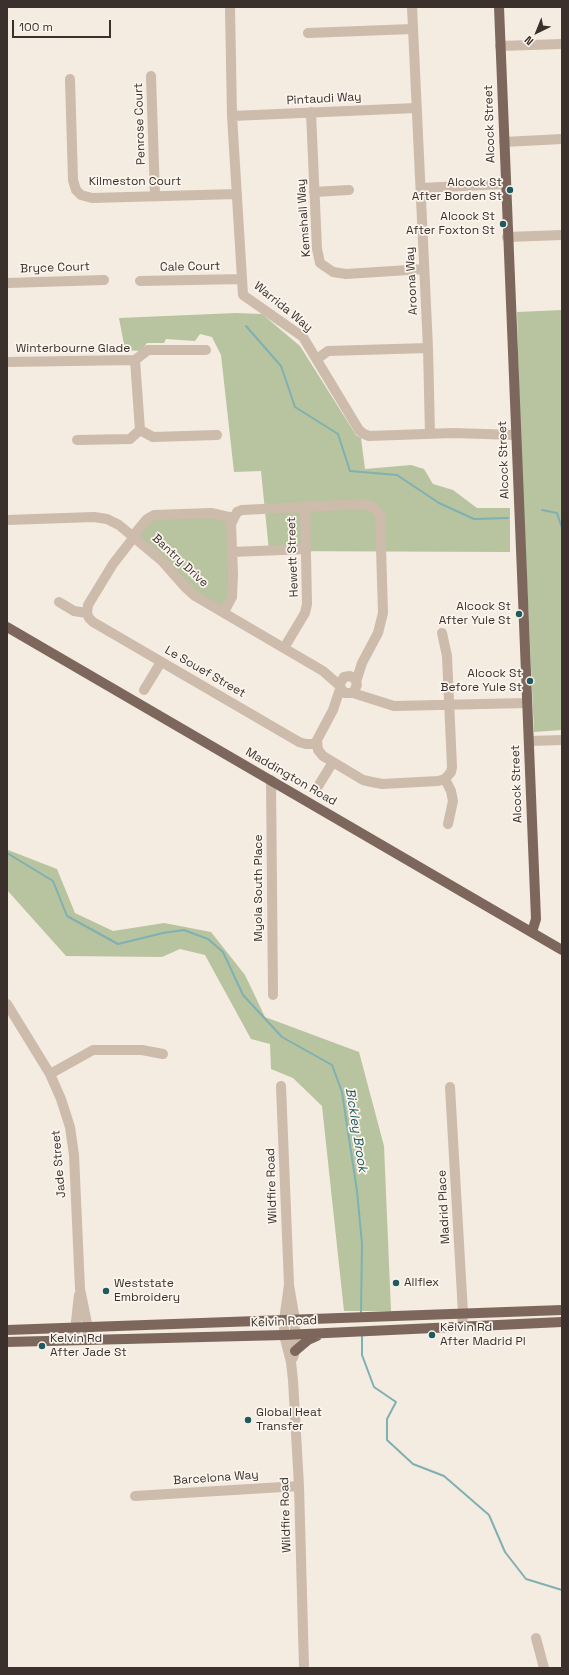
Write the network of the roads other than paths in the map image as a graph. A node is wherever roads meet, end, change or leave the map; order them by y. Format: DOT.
graph roads {
  1 [pos="230,7"];
  2 [pos="412,7"];
  3 [pos="499,7"];
  4 [pos="412,29"];
  5 [pos="308,33"];
  6 [pos="562,44"];
  7 [pos="500,46"];
  8 [pos="152,76"];
  9 [pos="70,79"];
  10 [pos="416,108"];
  11 [pos="311,112"];
  12 [pos="232,116"];
  13 [pos="562,139"];
  14 [pos="504,142"];
  15 [pos="505,184"];
  16 [pos="421,188"];
  17 [pos="349,190"];
  18 [pos="314,192"];
  19 [pos="237,194"];
  20 [pos="155,196"];
  21 [pos="562,235"];
  22 [pos="507,237"];
  23 [pos="424,269"];
  24 [pos="242,279"];
  25 [pos="104,280"];
  26 [pos="140,281"];
  27 [pos="7,283"];
  28 [pos="428,348"];
  29 [pos="206,350"];
  30 [pos="317,359"];
  31 [pos="135,360"];
  32 [pos="7,362"];
  33 [pos="140,430"];
  34 [pos="430,434"];
  35 [pos="217,435"];
  36 [pos="516,436"];
  37 [pos="77,440"];
  38 [pos="305,507"];
  39 [pos="233,518"];
  40 [pos="7,520"];
  41 [pos="134,536"];
  42 [pos="307,549"];
  43 [pos="232,552"];
  44 [pos="59,602"];
  45 [pos="224,612"];
  46 [pos="87,613"];
  47 [pos="7,627"];
  48 [pos="442,633"];
  49 [pos="284,648"];
  50 [pos="161,662"];
  51 [pos="362,662"];
  52 [pos="342,682"];
  53 [pos="354,688"];
  54 [pos="144,690"];
  55 [pos="527,703"];
  56 [pos="449,705"];
  57 [pos="333,710"];
  58 [pos="562,740"];
  59 [pos="529,742"];
  60 [pos="316,744"];
  61 [pos="332,762"];
  62 [pos="445,779"];
  63 [pos="271,780"];
  64 [pos="317,788"];
  65 [pos="448,824"];
  66 [pos="528,930"];
  67 [pos="562,950"];
  68 [pos="273,995"];
  69 [pos="7,1004"];
  70 [pos="163,1054"];
  71 [pos="50,1074"];
  72 [pos="281,1086"];
  73 [pos="450,1087"];
  74 [pos="289,1285"];
  75 [pos="80,1289"];
  76 [pos="559,1310"];
  77 [pos="463,1313"];
  78 [pos="284,1320"];
  79 [pos="295,1320"];
  80 [pos="559,1322"];
  81 [pos="462,1326"];
  82 [pos="74,1328"];
  83 [pos="88,1328"];
  84 [pos="7,1330"];
  85 [pos="322,1333"];
  86 [pos="295,1335"];
  87 [pos="284,1336"];
  88 [pos="9,1339"];
  89 [pos="74,1339"];
  90 [pos="88,1339"];
  91 [pos="294,1351"];
  92 [pos="292,1362"];
  93 [pos="299,1486"];
  94 [pos="135,1496"];
  95 [pos="536,1638"];
  96 [pos="304,1668"];
  97 [pos="544,1668"];
  1 -- 12 [label="street, Warrida Way"];
  2 -- 4 [label="street, Aroona Way"];
  3 -- 7 [label="main road, Alcock Street"];
  4 -- 5 [label="street"];
  4 -- 10 [label="street, Aroona Way"];
  6 -- 7 [label="street"];
  7 -- 14 [label="main road, Alcock Street"];
  8 -- 20 [label="street, Penrose Court"];
  9 -- 20 [label="street, Kilmeston Court"];
  10 -- 11 [label="street, Pintaudi Way"];
  10 -- 16 [label="street, Aroona Way"];
  11 -- 12 [label="street, Pintaudi Way"];
  11 -- 18 [label="street, Kemshall Way"];
  12 -- 19 [label="street, Warrida Way"];
  13 -- 14 [label="street"];
  14 -- 15 [label="main road, Alcock Street"];
  15 -- 16 [label="street"];
  15 -- 22 [label="main road, Alcock Street"];
  16 -- 23 [label="street, Aroona Way"];
  17 -- 18 [label="street"];
  18 -- 23 [label="street, Kemshall Way"];
  19 -- 20 [label="street, Kilmeston Court"];
  19 -- 24 [label="street, Warrida Way"];
  21 -- 22 [label="street"];
  22 -- 36 [label="main road, Alcock Street"];
  23 -- 28 [label="street, Aroona Way"];
  24 -- 26 [label="street, Cale Court"];
  24 -- 30 [label="street, Warrida Way"];
  25 -- 27 [label="street, Bryce Court"];
  28 -- 30 [label="street"];
  28 -- 34 [label="street, Aroona Way"];
  29 -- 31 [label="street"];
  30 -- 34 [label="street, Warrida Way"];
  31 -- 32 [label="street, Winterbourne Glade"];
  31 -- 33 [label="street, Winterbourne Glade"];
  33 -- 35 [label="street"];
  33 -- 37 [label="street"];
  34 -- 36 [label="street, Warrida Way"];
  36 -- 55 [label="main road, Alcock Street"];
  38 -- 39 [label="street"];
  38 -- 42 [label="street, Hewett Street"];
  38 -- 51 [label="street"];
  39 -- 41 [label="street"];
  39 -- 43 [label="street"];
  40 -- 41 [label="street, Bantry Drive"];
  41 -- 45 [label="street, Bantry Drive"];
  41 -- 46 [label="street"];
  42 -- 43 [label="street"];
  42 -- 49 [label="street, Hewett Street"];
  43 -- 45 [label="street"];
  44 -- 46 [label="street, Le Souef Street"];
  45 -- 49 [label="street, Bantry Drive"];
  46 -- 50 [label="street, Le Souef Street"];
  47 -- 63 [label="main road, Maddington Road"];
  48 -- 56 [label="street"];
  49 -- 52 [label="street, Bantry Drive"];
  50 -- 54 [label="street"];
  50 -- 60 [label="street, Le Souef Street"];
  51 -- 52 [label="street"];
  51 -- 53 [label="street"];
  52 -- 53 [label="street"];
  52 -- 53 [label="street"];
  52 -- 57 [label="street"];
  53 -- 56 [label="street"];
  53 -- 57 [label="street"];
  55 -- 56 [label="street"];
  55 -- 59 [label="main road, Alcock Street"];
  56 -- 62 [label="street"];
  57 -- 60 [label="street"];
  58 -- 59 [label="street"];
  59 -- 66 [label="main road, Alcock Street"];
  60 -- 61 [label="street"];
  61 -- 62 [label="street"];
  61 -- 64 [label="street"];
  62 -- 65 [label="street"];
  63 -- 66 [label="main road, Maddington Road"];
  63 -- 68 [label="street, Myola South Place"];
  66 -- 67 [label="main road, Maddington Road"];
  69 -- 71 [label="street, Jade Street"];
  70 -- 71 [label="street"];
  71 -- 75 [label="street, Jade Street"];
  72 -- 74 [label="street, Wildfire Road"];
  73 -- 77 [label="street, Madrid Place"];
  74 -- 78 [label="street, Wildfire Road"];
  74 -- 79 [label="street, Wildfire Road"];
  75 -- 82 [label="street, Jade Street"];
  75 -- 83 [label="street, Jade Street"];
  76 -- 77 [label="main road, Kelvin Road"];
  76 -- 80 [label="main road"];
  77 -- 79 [label="main road, Kelvin Road"];
  77 -- 81 [label="street, Madrid Place"];
  78 -- 79 [label="main road, Kelvin Road"];
  78 -- 83 [label="main road, Kelvin Road"];
  78 -- 87 [label="street, Wildfire Road"];
  79 -- 86 [label="street, Wildfire Road"];
  80 -- 81 [label="main road, Kelvin Road"];
  81 -- 85 [label="main road, Kelvin Road"];
  82 -- 83 [label="main road, Kelvin Road"];
  82 -- 84 [label="main road, Kelvin Road"];
  82 -- 89 [label="street, Jade Street"];
  83 -- 90 [label="street, Jade Street"];
  85 -- 86 [label="main road, Kelvin Road"];
  85 -- 91 [label="main road"];
  86 -- 87 [label="main road, Kelvin Road"];
  86 -- 91 [label="street, Wildfire Road"];
  87 -- 90 [label="main road, Kelvin Road"];
  87 -- 92 [label="street, Wildfire Road"];
  88 -- 89 [label="main road, Kelvin Road"];
  89 -- 90 [label="main road, Kelvin Road"];
  91 -- 92 [label="street, Wildfire Road"];
  92 -- 93 [label="street, Wildfire Road"];
  93 -- 94 [label="street, Barcelona Way"];
  93 -- 96 [label="street, Wildfire Road"];
  95 -- 97 [label="street"];
}
